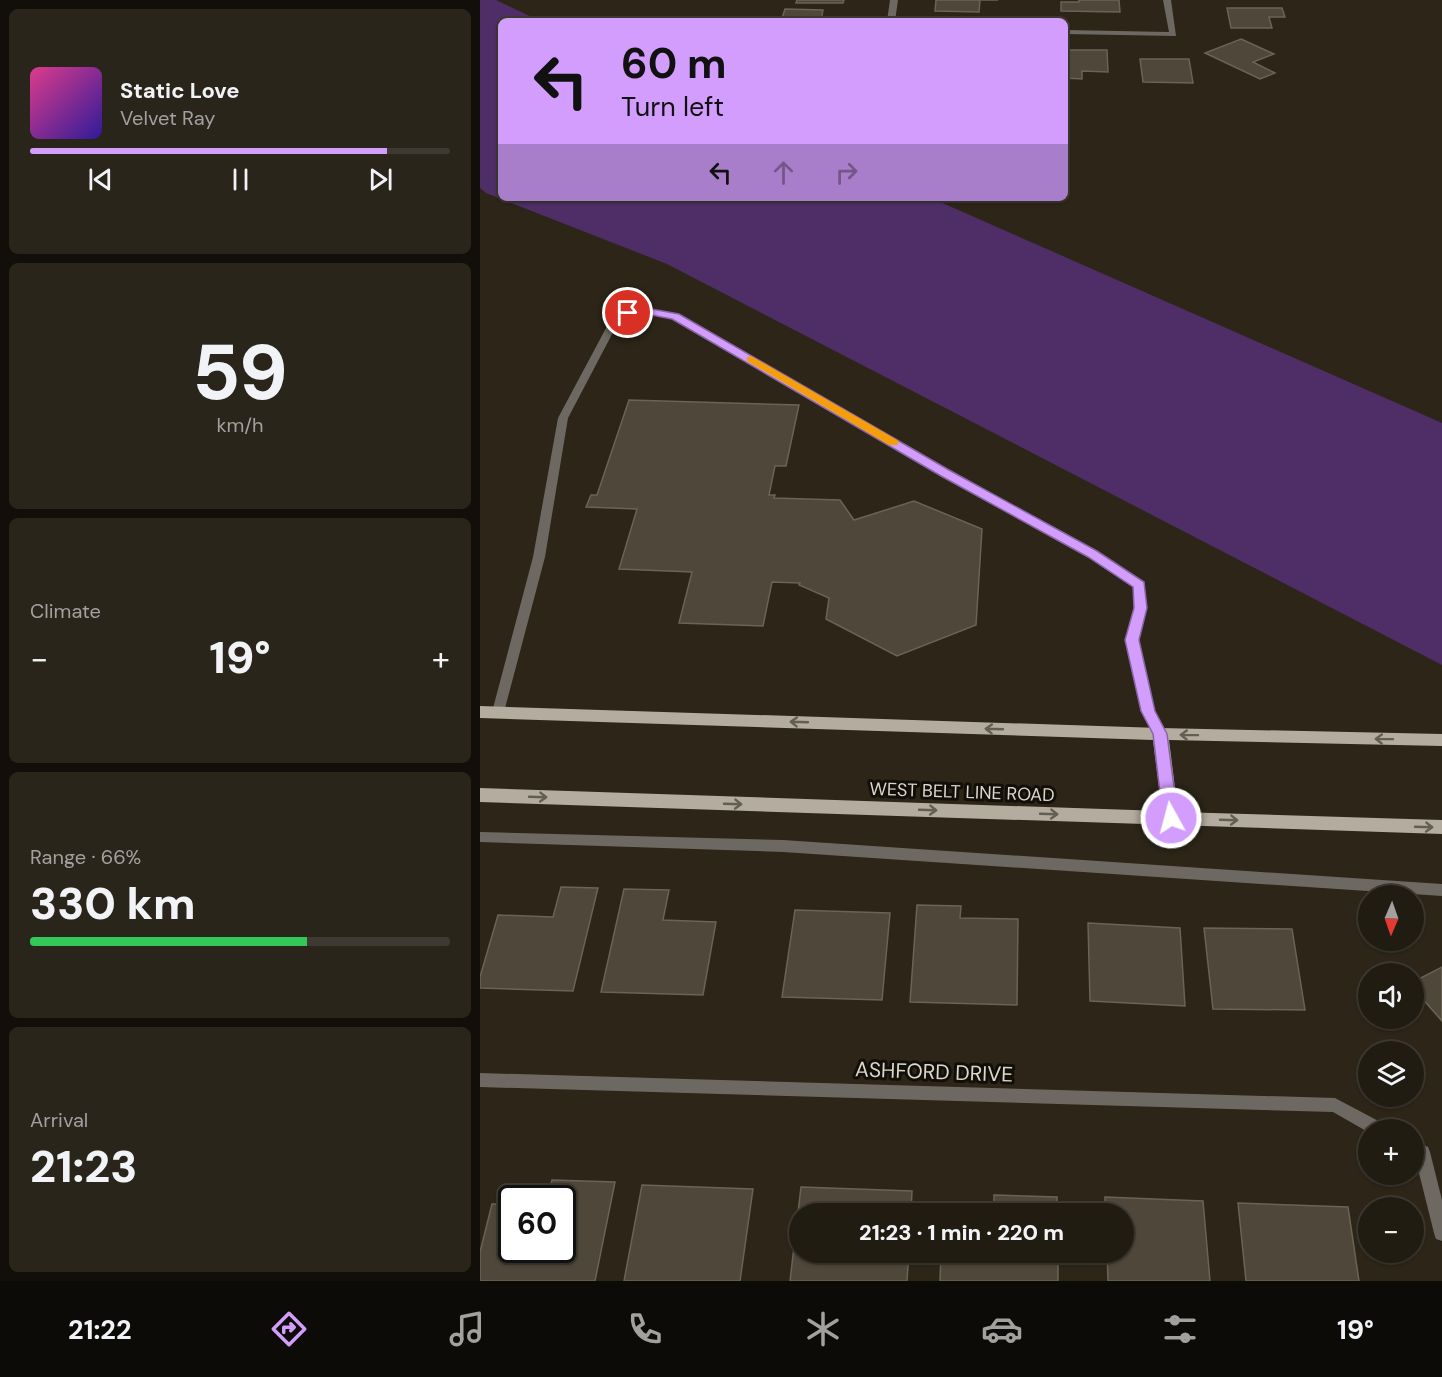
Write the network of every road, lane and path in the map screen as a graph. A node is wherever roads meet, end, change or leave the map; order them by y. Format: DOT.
graph roads {
  1 [pos="894,0"];
  2 [pos="1167,0"];
  3 [pos="891,18"];
  4 [pos="1068,33"];
  5 [pos="480,712"];
  6 [pos="498,712"];
  7 [pos="1160,734"];
  8 [pos="1442,740"];
  9 [pos="480,795"];
  10 [pos="1171,818"];
  11 [pos="1442,827"];
  12 [pos="480,837"];
  13 [pos="1442,890"];
  14 [pos="480,1080"];
  15 [pos="1360,1119"];
  16 [pos="1424,1171"];
  17 [pos="1442,1233"];
  1 -- 3 [label="street"];
  2 -- 4 [label="street"];
  5 -- 6 [label="main road"];
  7 -- 6 [label="main road, one-way"];
  6 -- 7 [label="street"];
  8 -- 7 [label="main road, one-way"];
  7 -- 10 [label="main road"];
  9 -- 10 [label="main road, WEST BELT LINE ROAD, one-way"];
  10 -- 11 [label="main road, WEST BELT LINE ROAD, one-way"];
  12 -- 13 [label="street"];
  14 -- 15 [label="street, ASHFORD DRIVE"];
  16 -- 17 [label="street"];
}
